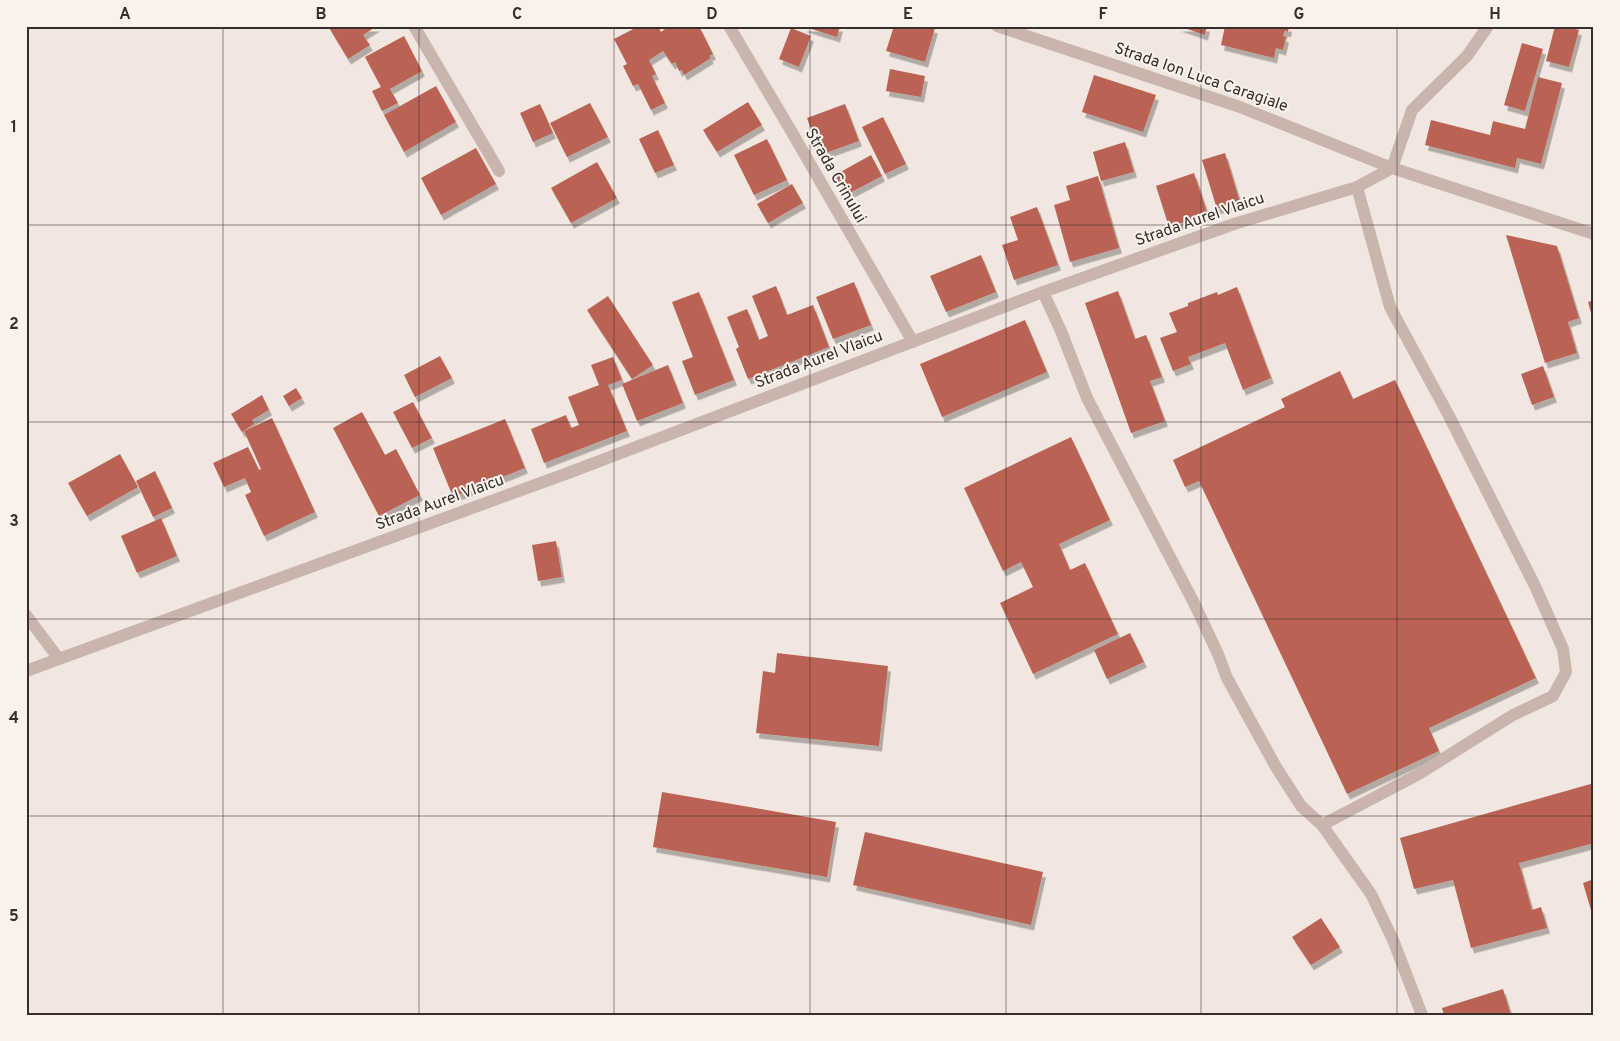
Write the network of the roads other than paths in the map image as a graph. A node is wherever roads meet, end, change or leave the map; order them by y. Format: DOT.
graph roads {
  1 [pos="414,26"];
  2 [pos="728,26"];
  3 [pos="997,26"];
  4 [pos="1488,26"];
  5 [pos="1392,168"];
  6 [pos="499,171"];
  7 [pos="1357,187"];
  8 [pos="1594,234"];
  9 [pos="1043,292"];
  10 [pos="913,342"];
  11 [pos="26,615"];
  12 [pos="59,659"];
  13 [pos="26,671"];
  14 [pos="1322,824"];
  15 [pos="1422,1015"];
  1 -- 6 [label="street"];
  2 -- 10 [label="street, Strada Crinului"];
  3 -- 5 [label="street, Strada Ion Luca Caragiale"];
  4 -- 5 [label="street"];
  5 -- 7 [label="street, Strada Aurel Vlaicu"];
  5 -- 8 [label="street"];
  7 -- 9 [label="street, Strada Aurel Vlaicu"];
  7 -- 14 [label="street"];
  9 -- 10 [label="street, Strada Aurel Vlaicu"];
  9 -- 14 [label="street"];
  10 -- 12 [label="street, Strada Aurel Vlaicu"];
  11 -- 12 [label="street"];
  12 -- 13 [label="street, Strada Aurel Vlaicu"];
  14 -- 15 [label="street"];
}
